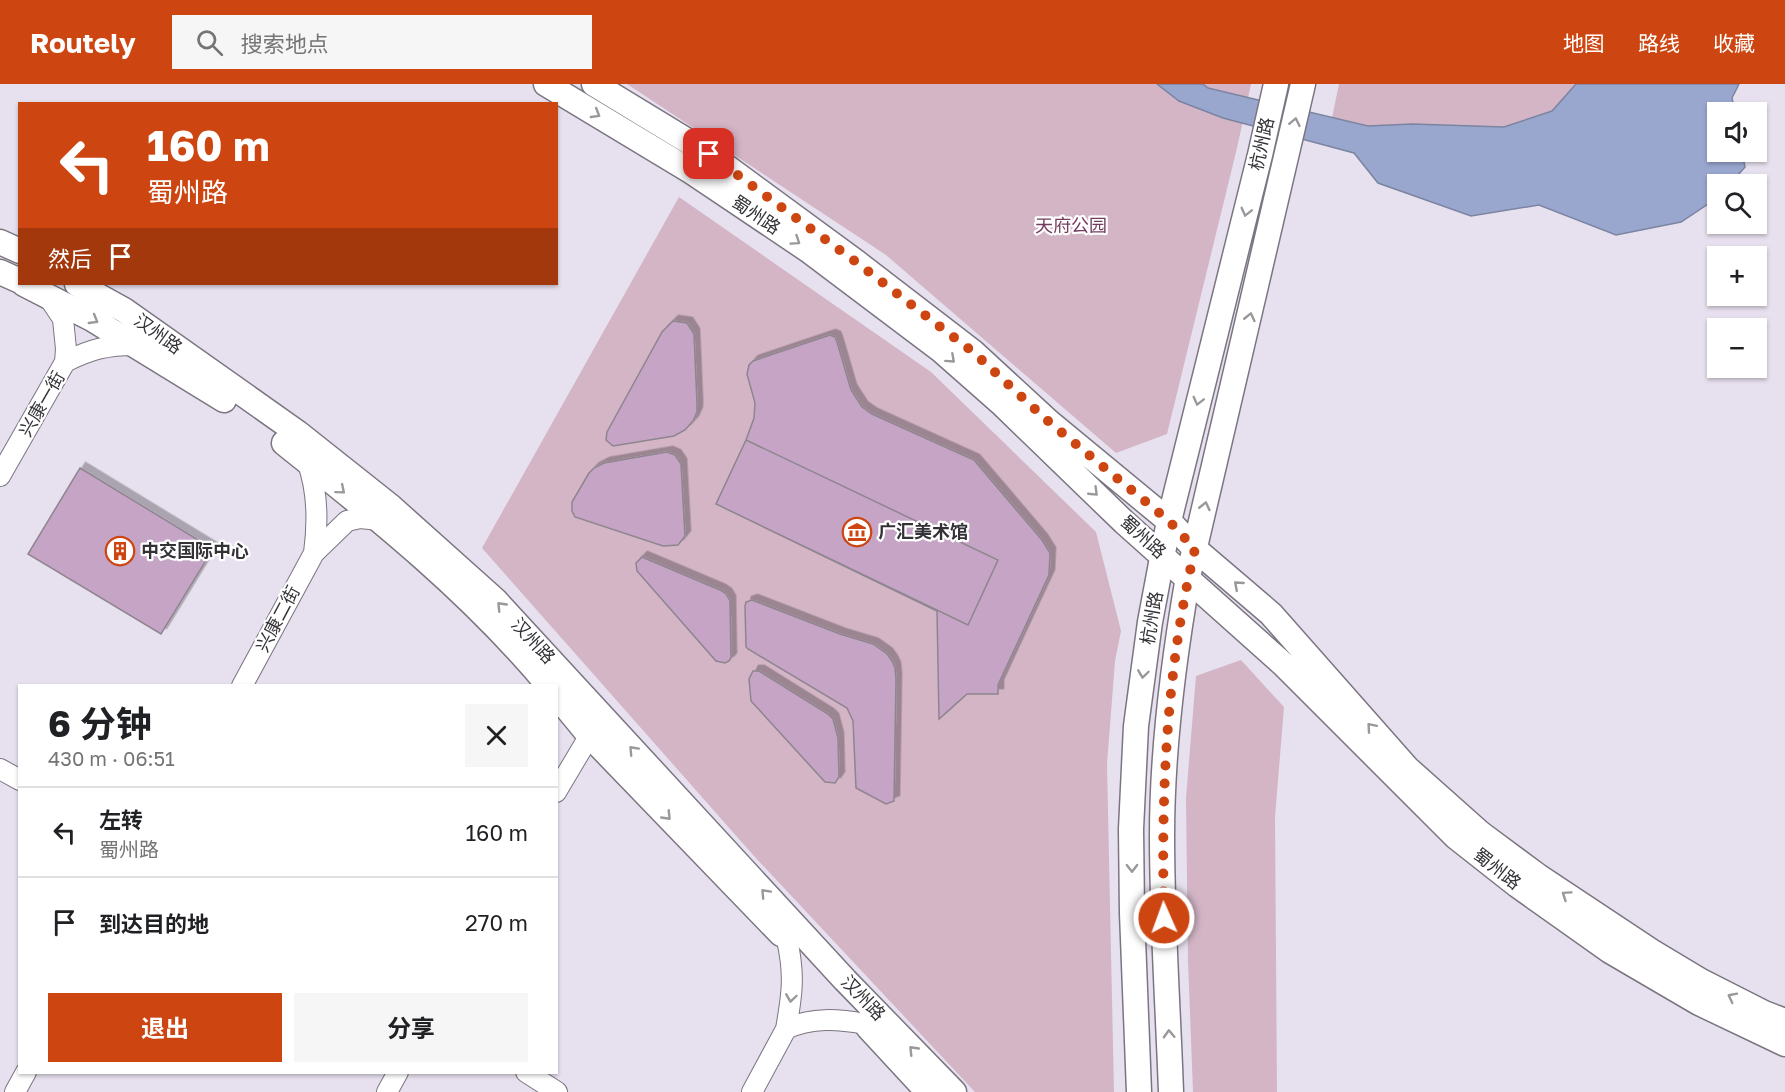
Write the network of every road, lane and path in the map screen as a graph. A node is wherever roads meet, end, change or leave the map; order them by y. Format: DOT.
graph roads {
  1 [pos="546,84"];
  2 [pos="594,84"];
  3 [pos="1275,84"];
  4 [pos="1304,84"];
  5 [pos="0,242"];
  6 [pos="18,250"];
  7 [pos="0,272"];
  8 [pos="18,280"];
  9 [pos="26,285"];
  10 [pos="79,285"];
  11 [pos="47,295"];
  12 [pos="135,345"];
  13 [pos="65,362"];
  14 [pos="307,461"];
  15 [pos="0,476"];
  16 [pos="380,520"];
  17 [pos="1169,521"];
  18 [pos="1195,549"];
  19 [pos="314,553"];
  20 [pos="1163,556"];
  21 [pos="1188,578"];
  22 [pos="243,684"];
  23 [pos="547,684"];
  24 [pos="558,697"];
  25 [pos="596,726"];
  26 [pos="0,770"];
  27 [pos="18,779"];
  28 [pos="558,789"];
  29 [pos="787,940"];
  30 [pos="1785,1021"];
  31 [pos="866,1024"];
  32 [pos="786,1029"];
  33 [pos="1785,1044"];
  34 [pos="25,1074"];
  35 [pos="397,1074"];
  36 [pos="529,1074"];
  37 [pos="15,1092"];
  38 [pos="387,1092"];
  39 [pos="557,1092"];
  40 [pos="752,1092"];
  41 [pos="928,1092"];
  42 [pos="954,1092"];
  43 [pos="1139,1092"];
  44 [pos="1171,1092"];
  1 -- 20 [label="main road, 蜀州路, one-way"];
  2 -- 17 [label="main road, 蜀州路"];
  3 -- 17 [label="main road, 杭州路, one-way"];
  18 -- 4 [label="main road, 杭州路, one-way"];
  5 -- 6 [label="main road"];
  7 -- 8 [label="main road"];
  9 -- 11 [label="main road, 汉州路"];
  25 -- 10 [label="main road, 汉州路, one-way"];
  11 -- 12 [label="main road, 汉州路, one-way"];
  11 -- 13 [label="street"];
  12 -- 13 [label="street"];
  12 -- 14 [label="main road, 汉州路"];
  13 -- 15 [label="street, 兴康一街"];
  14 -- 16 [label="main road, 汉州路, one-way"];
  14 -- 19 [label="street"];
  16 -- 19 [label="street"];
  16 -- 23 [label="main road, 汉州路"];
  17 -- 18 [label="main road, 蜀州路"];
  17 -- 20 [label="main road, 杭州路"];
  18 -- 21 [label="main road, 杭州路"];
  30 -- 18 [label="main road, 蜀州路, one-way"];
  19 -- 22 [label="street, 兴康二街"];
  20 -- 21 [label="main road, 蜀州路"];
  20 -- 43 [label="main road, 杭州路, one-way"];
  21 -- 33 [label="main road, 蜀州路"];
  44 -- 21 [label="main road, 杭州路, one-way"];
  24 -- 25 [label="main road, 汉州路"];
  25 -- 28 [label="street"];
  25 -- 29 [label="main road, 汉州路, one-way"];
  42 -- 25 [label="main road, 汉州路, one-way"];
  26 -- 27 [label="street"];
  29 -- 31 [label="main road, 汉州路"];
  29 -- 32 [label="street, one-way"];
  31 -- 32 [label="street"];
  31 -- 41 [label="main road, 汉州路"];
  32 -- 40 [label="street"];
  34 -- 37 [label="street"];
  35 -- 38 [label="street"];
  36 -- 39 [label="street"];
}
